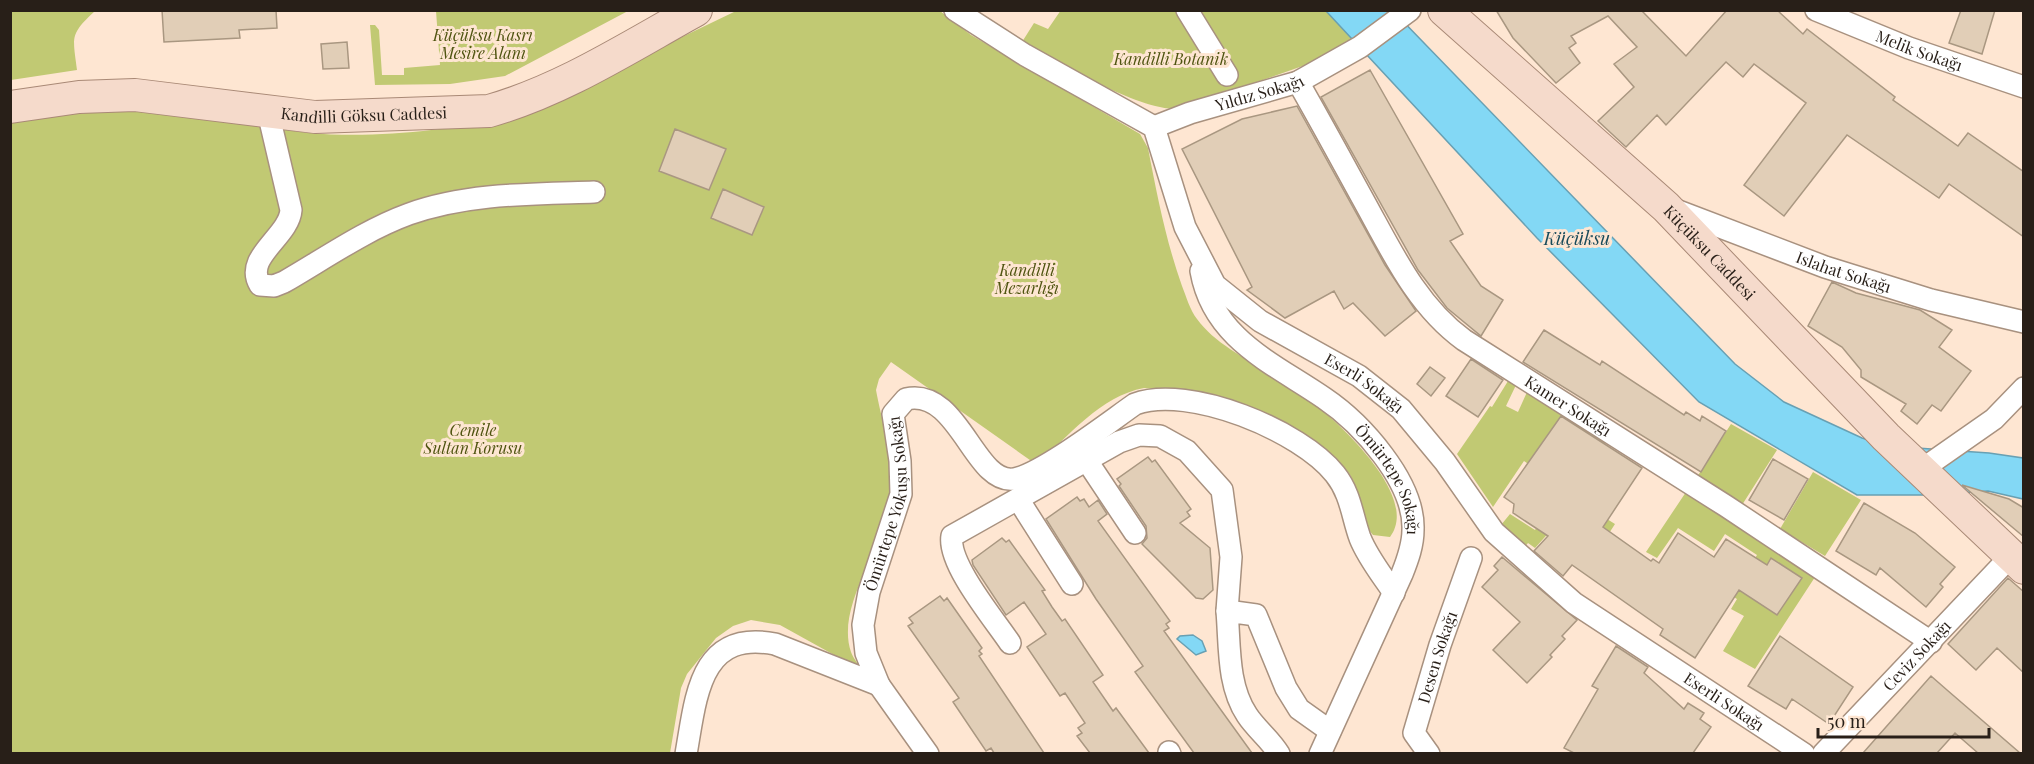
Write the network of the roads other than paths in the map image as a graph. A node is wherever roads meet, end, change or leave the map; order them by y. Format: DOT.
graph roads {
  1 [pos="696,10"];
  2 [pos="955,10"];
  3 [pos="1187,10"];
  4 [pos="1816,10"];
  5 [pos="1408,12"];
  6 [pos="1453,16"];
  7 [pos="1227,75"];
  8 [pos="1298,82"];
  9 [pos="2024,87"];
  10 [pos="10,107"];
  11 [pos="268,111"];
  12 [pos="1154,127"];
  13 [pos="594,192"];
  14 [pos="1666,207"];
  15 [pos="1199,260"];
  16 [pos="2024,322"];
  17 [pos="2024,388"];
  18 [pos="1087,461"];
  19 [pos="1921,470"];
  20 [pos="1018,499"];
  21 [pos="1135,533"];
  22 [pos="1471,558"];
  23 [pos="2017,562"];
  24 [pos="1072,584"];
  25 [pos="1394,593"];
  26 [pos="1227,611"];
  27 [pos="1931,642"];
  28 [pos="1010,643"];
  29 [pos="879,686"];
  30 [pos="1330,731"];
  31 [pos="686,753"];
  32 [pos="928,753"];
  33 [pos="1279,753"];
  34 [pos="1320,753"];
  35 [pos="1429,753"];
  36 [pos="1804,753"];
  37 [pos="1822,753"];
  1 -- 11 [label="main road, Kandilli Göksu Caddesi"];
  2 -- 12 [label="street"];
  3 -- 7 [label="street"];
  4 -- 9 [label="street, Melik Sokağı"];
  5 -- 8 [label="street, Yıldız Sokağı"];
  6 -- 14 [label="main road, Küçüksu Caddesi"];
  8 -- 12 [label="street, Yıldız Sokağı"];
  8 -- 27 [label="street, Kamer Sokağı"];
  10 -- 11 [label="main road, Kandilli Göksu Caddesi"];
  11 -- 13 [label="street"];
  12 -- 15 [label="street, Eserli Sokağı"];
  14 -- 16 [label="street, Islahat Sokağı"];
  14 -- 19 [label="main road, Küçüksu Caddesi"];
  15 -- 25 [label="street, Ömürtepe Sokağı"];
  15 -- 36 [label="street, Eserli Sokağı"];
  17 -- 19 [label="street"];
  18 -- 20 [label="street"];
  18 -- 21 [label="street"];
  18 -- 26 [label="street"];
  19 -- 23 [label="main road, Küçüksu Caddesi"];
  20 -- 24 [label="street"];
  20 -- 28 [label="street"];
  22 -- 35 [label="street, Desen Sokağı"];
  23 -- 27 [label="street, Ceviz Sokağı"];
  25 -- 29 [label="street, Ömürtepe Yokuşu Sokağı"];
  25 -- 30 [label="street, Ömürtepe Sokağı"];
  26 -- 30 [label="street"];
  26 -- 33 [label="street"];
  27 -- 37 [label="street, Ceviz Sokağı"];
  29 -- 31 [label="street"];
  29 -- 32 [label="street"];
  30 -- 34 [label="street, Ömürtepe Sokağı"];
}
